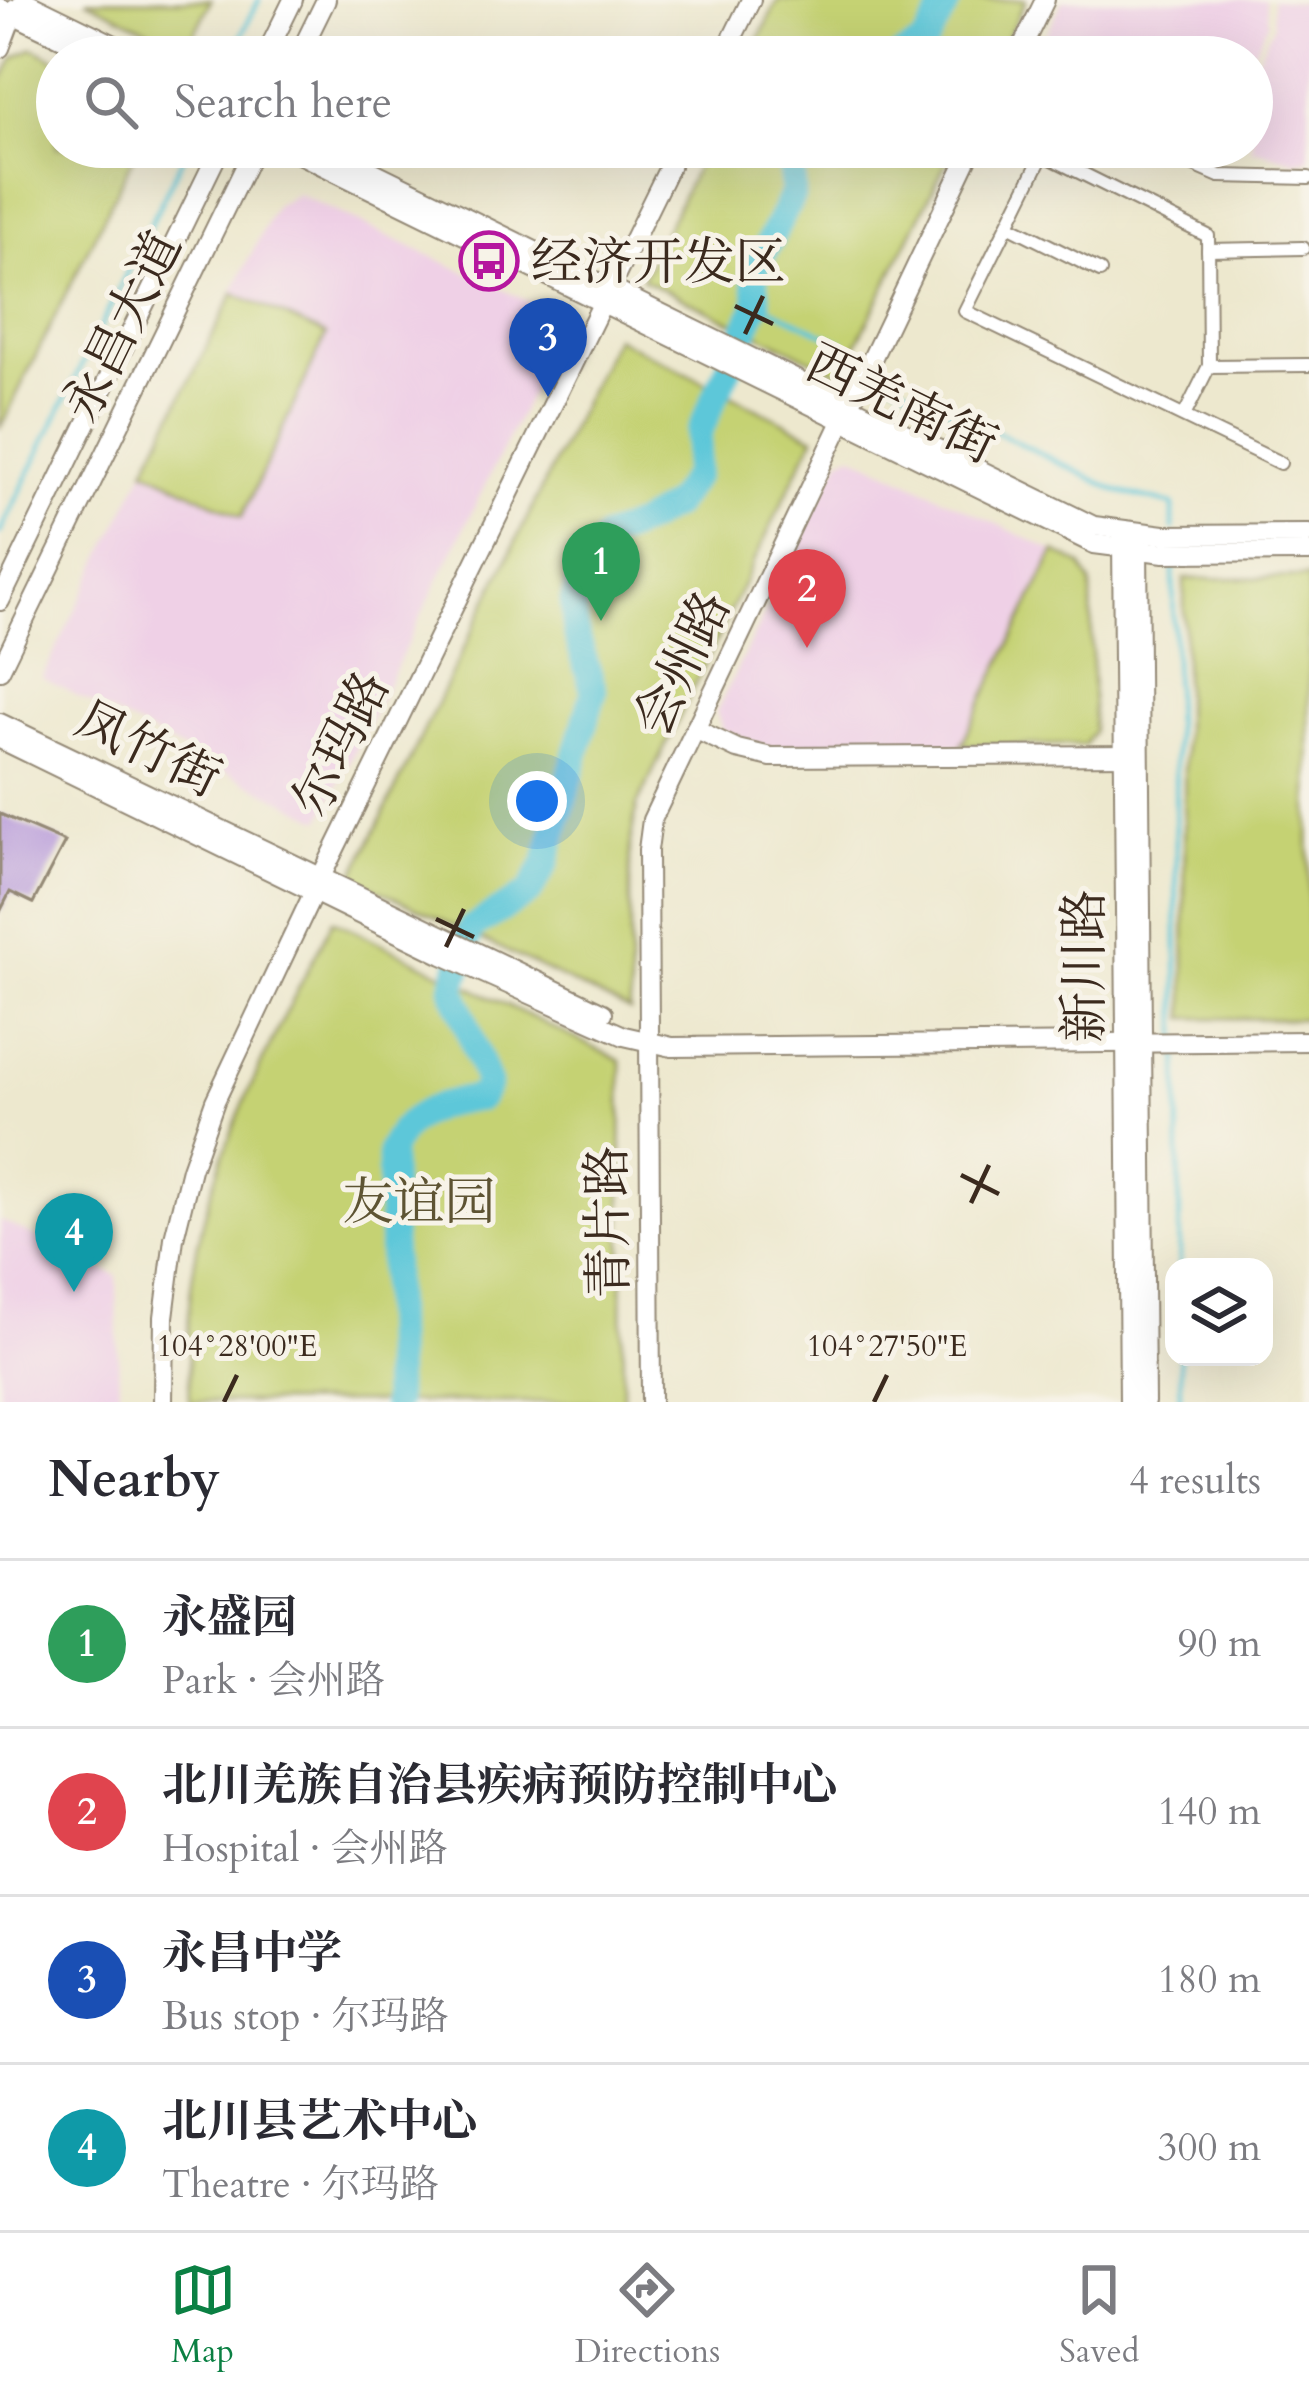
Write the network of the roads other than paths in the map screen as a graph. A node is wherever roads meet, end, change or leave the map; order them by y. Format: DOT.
graph roads {
  1 [pos="293,0"];
  2 [pos="326,0"];
  3 [pos="751,0"];
  4 [pos="1046,0"];
  5 [pos="9,6"];
  6 [pos="64,36"];
  7 [pos="85,36"];
  8 [pos="275,36"];
  9 [pos="308,36"];
  10 [pos="733,36"];
  11 [pos="1028,36"];
  12 [pos="0,48"];
  13 [pos="211,168"];
  14 [pos="245,168"];
  15 [pos="330,168"];
  16 [pos="363,168"];
  17 [pos="669,168"];
  18 [pos="964,168"];
  19 [pos="1035,168"];
  20 [pos="1070,168"];
  21 [pos="1201,168"];
  22 [pos="1309,178"];
  23 [pos="1008,225"];
  24 [pos="1304,248"];
  25 [pos="1208,250"];
  26 [pos="1100,271"];
  27 [pos="607,296"];
  28 [pos="1309,365"];
  29 [pos="1209,366"];
  30 [pos="848,414"];
  31 [pos="1184,416"];
  32 [pos="1280,463"];
  33 [pos="1309,534"];
  34 [pos="1130,540"];
  35 [pos="1186,544"];
  36 [pos="1309,552"];
  37 [pos="0,601"];
  38 [pos="0,670"];
  39 [pos="0,722"];
  40 [pos="695,728"];
  41 [pos="0,739"];
  42 [pos="1132,755"];
  43 [pos="318,885"];
  44 [pos="1309,1041"];
  45 [pos="647,1042"];
  46 [pos="1134,1043"];
  47 [pos="163,1402"];
  48 [pos="651,1402"];
  49 [pos="1130,1402"];
  50 [pos="1145,1402"];
  1 -- 8 [label="street"];
  2 -- 9 [label="street"];
  3 -- 10 [label="street"];
  4 -- 11 [label="street"];
  5 -- 6 [label="street"];
  5 -- 7 [label="street"];
  5 -- 12 [label="street"];
  13 -- 37 [label="street, 永昌大道"];
  14 -- 38 [label="street, 永昌大道"];
  15 -- 27 [label="street, 西羌南街"];
  16 -- 27 [label="street, 西羌南街"];
  17 -- 27 [label="street, 尔玛路"];
  18 -- 30 [label="street, 会州路"];
  19 -- 23 [label="street"];
  20 -- 25 [label="street"];
  21 -- 22 [label="street"];
  23 -- 26 [label="street"];
  23 -- 31 [label="street"];
  24 -- 25 [label="street"];
  25 -- 29 [label="street"];
  27 -- 30 [label="street, 西羌南街"];
  27 -- 43 [label="street, 尔玛路"];
  28 -- 29 [label="street"];
  29 -- 31 [label="street"];
  30 -- 34 [label="street, 西羌南街"];
  30 -- 40 [label="street, 会州路"];
  31 -- 32 [label="street"];
  33 -- 35 [label="street, 西羌南街"];
  34 -- 35 [label="street, 西羌南街"];
  34 -- 42 [label="street, 新川路"];
  35 -- 36 [label="street, 西羌南街"];
  39 -- 43 [label="street, 凤竹街"];
  40 -- 42 [label="street"];
  40 -- 45 [label="street, 会州路"];
  41 -- 43 [label="street, 凤竹街"];
  42 -- 46 [label="street, 新川路"];
  43 -- 45 [label="street, 凤竹街"];
  43 -- 47 [label="street, 尔玛路"];
  44 -- 46 [label="street, 凤竹街"];
  45 -- 46 [label="street, 凤竹街"];
  45 -- 48 [label="street, 青片路"];
  46 -- 49 [label="street, 新川路"];
  46 -- 50 [label="street, 新川路"];
}
